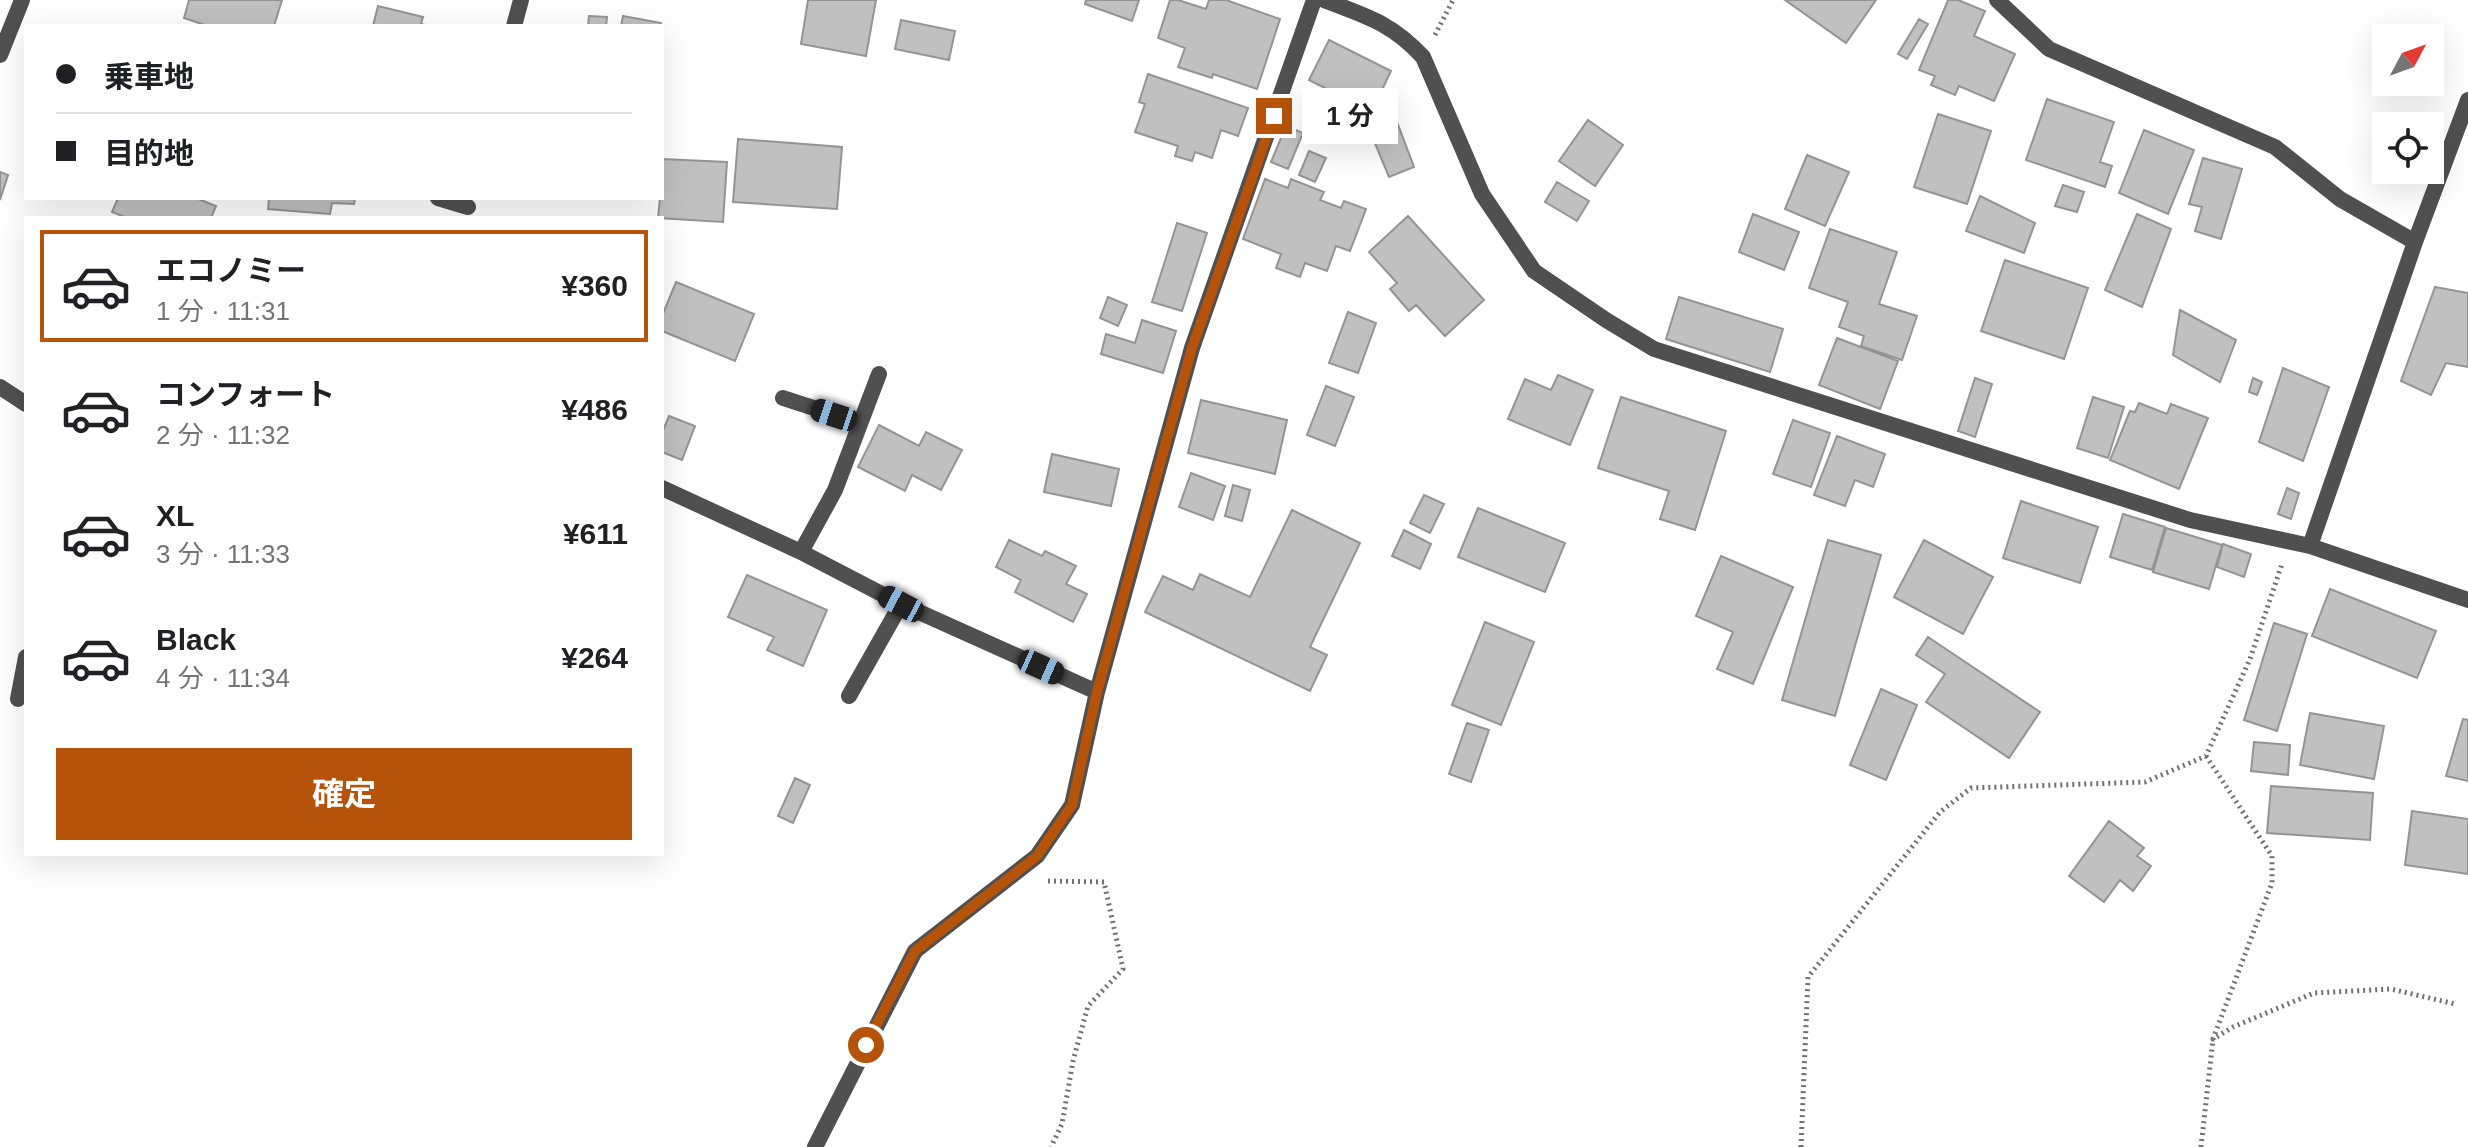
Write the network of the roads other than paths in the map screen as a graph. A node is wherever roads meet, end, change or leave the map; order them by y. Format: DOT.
graph roads {
  1 [pos="22,0"];
  2 [pos="521,0"];
  3 [pos="1314,0"];
  4 [pos="1324,0"];
  5 [pos="1997,0"];
  6 [pos="515,24"];
  7 [pos="0,55"];
  8 [pos="2468,100"];
  9 [pos="444,200"];
  10 [pos="467,208"];
  11 [pos="2415,242"];
  12 [pos="879,374"];
  13 [pos="0,387"];
  14 [pos="783,398"];
  15 [pos="24,403"];
  16 [pos="860,423"];
  17 [pos="664,489"];
  18 [pos="2310,546"];
  19 [pos="801,552"];
  20 [pos="2468,600"];
  21 [pos="901,604"];
  22 [pos="24,668"];
  23 [pos="1097,692"];
  24 [pos="849,696"];
  25 [pos="18,699"];
  26 [pos="815,1147"];
  1 -- 7 [label="street"];
  2 -- 6 [label="street"];
  3 -- 23 [label="street"];
  4 -- 18 [label="street"];
  5 -- 11 [label="street"];
  8 -- 11 [label="street"];
  9 -- 10 [label="street"];
  11 -- 18 [label="street"];
  12 -- 16 [label="street"];
  13 -- 15 [label="street"];
  14 -- 16 [label="street"];
  16 -- 19 [label="street"];
  17 -- 19 [label="street"];
  18 -- 20 [label="street"];
  19 -- 21 [label="street"];
  21 -- 23 [label="street"];
  21 -- 24 [label="street"];
  22 -- 25 [label="street"];
  23 -- 26 [label="street"];
}
